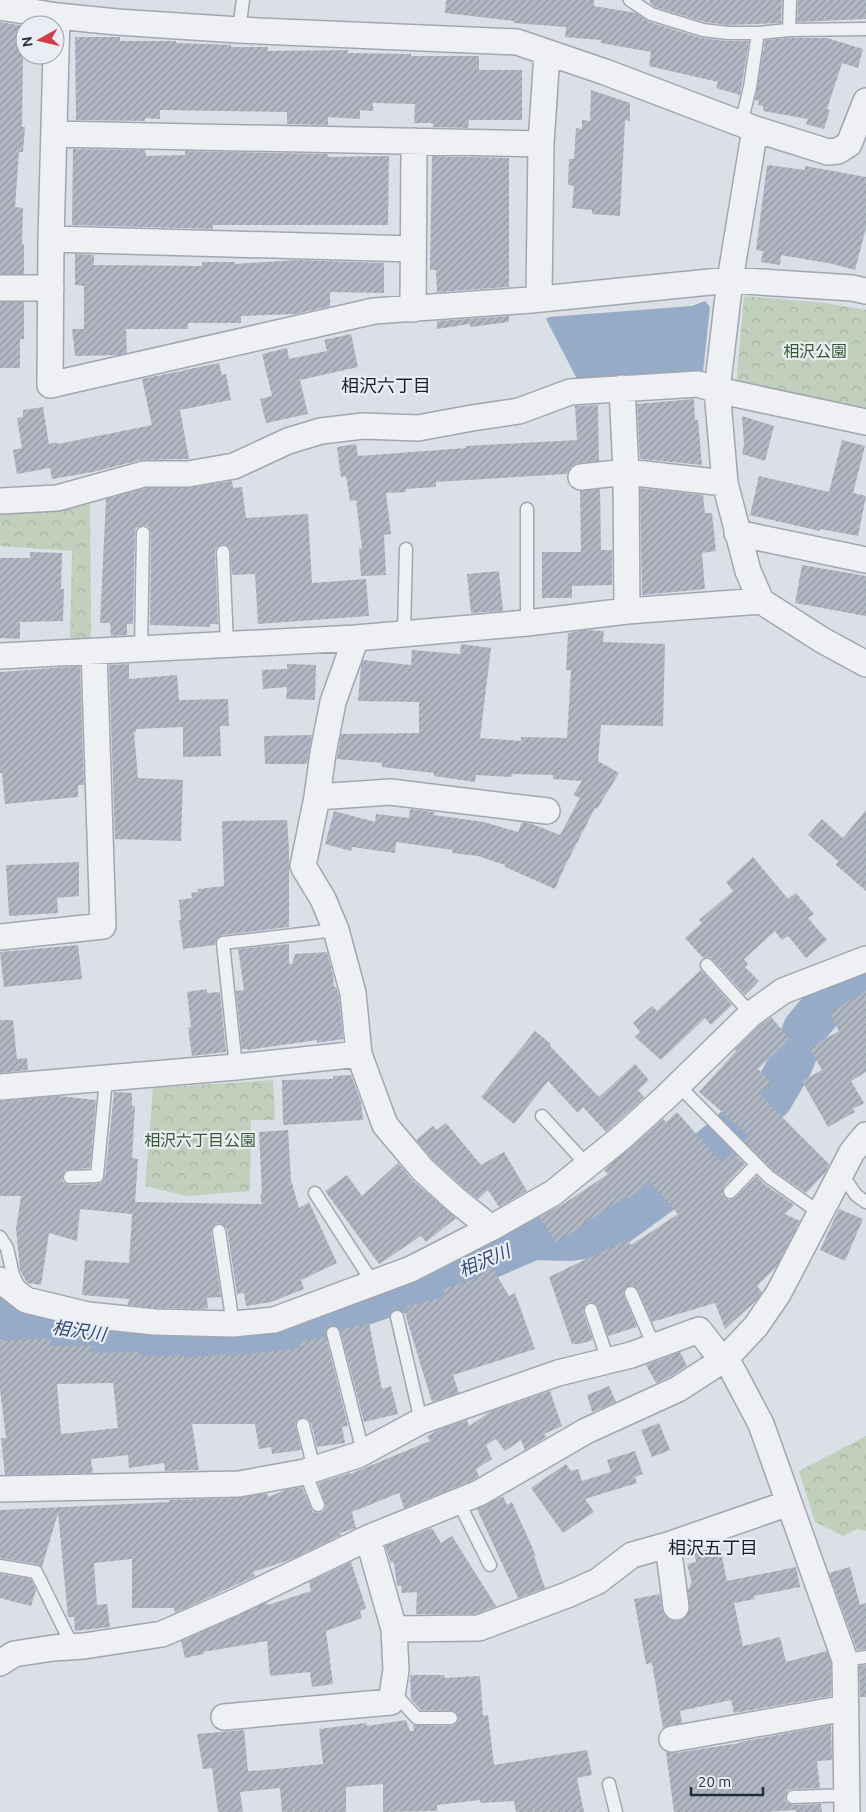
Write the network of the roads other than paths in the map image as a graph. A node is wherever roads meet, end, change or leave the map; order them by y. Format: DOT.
graph roads {
  1 [pos="242,0"];
  2 [pos="630,0"];
  3 [pos="790,0"];
  4 [pos="0,7"];
  5 [pos="51,15"];
  6 [pos="65,17"];
  7 [pos="866,29"];
  8 [pos="239,30"];
  9 [pos="789,30"];
  10 [pos="758,33"];
  11 [pos="547,53"];
  12 [pos="56,65"];
  13 [pos="866,101"];
  14 [pos="748,127"];
  15 [pos="54,134"];
  16 [pos="414,141"];
  17 [pos="541,144"];
  18 [pos="838,151"];
  19 [pos="866,154"];
  20 [pos="51,239"];
  21 [pos="413,249"];
  22 [pos="730,280"];
  23 [pos="0,288"];
  24 [pos="50,288"];
  25 [pos="866,291"];
  26 [pos="539,299"];
  27 [pos="413,309"];
  28 [pos="622,388"];
  29 [pos="717,390"];
  30 [pos="866,422"];
  31 [pos="626,472"];
  32 [pos="581,477"];
  33 [pos="725,483"];
  34 [pos="0,502"];
  35 [pos="527,508"];
  36 [pos="737,533"];
  37 [pos="143,534"];
  38 [pos="406,549"];
  39 [pos="223,552"];
  40 [pos="866,560"];
  41 [pos="761,601"];
  42 [pos="627,611"];
  43 [pos="527,623"];
  44 [pos="404,633"];
  45 [pos="356,638"];
  46 [pos="227,644"];
  47 [pos="141,649"];
  48 [pos="94,652"];
  49 [pos="0,656"];
  50 [pos="866,664"];
  51 [pos="317,797"];
  52 [pos="547,811"];
  53 [pos="336,930"];
  54 [pos="0,937"];
  55 [pos="866,959"];
  56 [pos="707,965"];
  57 [pos="751,1014"];
  58 [pos="359,1054"];
  59 [pos="236,1067"];
  60 [pos="106,1079"];
  61 [pos="678,1085"];
  62 [pos="0,1087"];
  63 [pos="542,1116"];
  64 [pos="866,1135"];
  65 [pos="587,1165"];
  66 [pos="756,1165"];
  67 [pos="841,1172"];
  68 [pos="70,1177"];
  69 [pos="730,1192"];
  70 [pos="315,1193"];
  71 [pos="866,1202"];
  72 [pos="820,1213"];
  73 [pos="491,1228"];
  74 [pos="218,1231"];
  75 [pos="0,1237"];
  76 [pos="0,1280"];
  77 [pos="373,1283"];
  78 [pos="631,1293"];
  79 [pos="26,1300"];
  80 [pos="592,1310"];
  81 [pos="397,1317"];
  82 [pos="233,1324"];
  83 [pos="333,1333"];
  84 [pos="654,1346"];
  85 [pos="726,1358"];
  86 [pos="608,1360"];
  87 [pos="420,1422"];
  88 [pos="303,1425"];
  89 [pos="363,1452"];
  90 [pos="310,1470"];
  91 [pos="0,1489"];
  92 [pos="458,1501"];
  93 [pos="789,1503"];
  94 [pos="318,1505"];
  95 [pos="368,1538"];
  96 [pos="668,1545"];
  97 [pos="490,1565"];
  98 [pos="0,1566"];
  99 [pos="676,1607"];
  100 [pos="394,1628"];
  101 [pos="73,1647"];
  102 [pos="856,1658"];
  103 [pos="0,1663"];
  104 [pos="393,1692"];
  105 [pos="846,1708"];
  106 [pos="224,1717"];
  107 [pos="451,1718"];
  108 [pos="672,1739"];
  109 [pos="609,1784"];
  110 [pos="793,1797"];
  111 [pos="847,1804"];
  112 [pos="616,1812"];
  1 -- 8 [label="lane"];
  2 -- 10 [label="lane"];
  3 -- 9 [label="lane"];
  4 -- 5 [label="street"];
  6 -- 8 [label="street"];
  7 -- 9 [label="lane"];
  8 -- 11 [label="street"];
  9 -- 10 [label="lane"];
  10 -- 14 [label="lane"];
  11 -- 14 [label="street"];
  11 -- 17 [label="street"];
  12 -- 15 [label="street"];
  13 -- 18 [label="street"];
  14 -- 18 [label="street"];
  14 -- 22 [label="street"];
  15 -- 16 [label="street"];
  15 -- 20 [label="street"];
  16 -- 17 [label="street"];
  16 -- 21 [label="street"];
  17 -- 26 [label="street"];
  18 -- 19 [label="street"];
  20 -- 21 [label="street"];
  20 -- 24 [label="street"];
  21 -- 27 [label="street"];
  22 -- 25 [label="street"];
  22 -- 26 [label="street"];
  22 -- 29 [label="street"];
  23 -- 24 [label="street"];
  24 -- 27 [label="street"];
  26 -- 27 [label="street"];
  28 -- 29 [label="street"];
  28 -- 31 [label="street"];
  28 -- 34 [label="street"];
  29 -- 30 [label="street"];
  29 -- 33 [label="street"];
  31 -- 32 [label="street"];
  31 -- 33 [label="street"];
  31 -- 42 [label="street"];
  33 -- 36 [label="street"];
  35 -- 43 [label="lane"];
  36 -- 40 [label="street"];
  36 -- 41 [label="street"];
  37 -- 47 [label="lane"];
  38 -- 44 [label="lane"];
  39 -- 46 [label="lane"];
  41 -- 42 [label="street"];
  41 -- 50 [label="street"];
  42 -- 43 [label="street"];
  43 -- 44 [label="street"];
  44 -- 45 [label="street"];
  45 -- 46 [label="street"];
  45 -- 51 [label="street"];
  46 -- 47 [label="street"];
  47 -- 48 [label="street"];
  48 -- 49 [label="street"];
  48 -- 54 [label="street"];
  51 -- 52 [label="street"];
  51 -- 53 [label="street"];
  53 -- 58 [label="street"];
  53 -- 59 [label="lane"];
  55 -- 57 [label="street"];
  56 -- 57 [label="lane"];
  57 -- 61 [label="street"];
  58 -- 59 [label="street"];
  58 -- 73 [label="street"];
  59 -- 60 [label="street"];
  60 -- 62 [label="street"];
  60 -- 68 [label="lane"];
  61 -- 65 [label="street"];
  61 -- 66 [label="lane"];
  63 -- 65 [label="lane"];
  64 -- 67 [label="street"];
  65 -- 73 [label="street"];
  66 -- 69 [label="lane"];
  66 -- 72 [label="lane"];
  67 -- 71 [label="lane"];
  67 -- 72 [label="street"];
  70 -- 77 [label="lane"];
  72 -- 85 [label="street"];
  73 -- 77 [label="street"];
  74 -- 82 [label="lane"];
  75 -- 79 [label="lane"];
  76 -- 79 [label="street"];
  77 -- 82 [label="street"];
  78 -- 84 [label="lane"];
  79 -- 82 [label="street"];
  80 -- 86 [label="lane"];
  81 -- 87 [label="lane"];
  83 -- 89 [label="lane"];
  84 -- 85 [label="street"];
  84 -- 86 [label="street"];
  85 -- 92 [label="street"];
  85 -- 93 [label="street"];
  86 -- 87 [label="street"];
  87 -- 89 [label="street"];
  88 -- 90 [label="lane"];
  89 -- 90 [label="street"];
  90 -- 91 [label="street"];
  90 -- 94 [label="lane"];
  92 -- 95 [label="street"];
  92 -- 97 [label="lane"];
  93 -- 96 [label="street"];
  93 -- 102 [label="street"];
  95 -- 100 [label="street"];
  95 -- 101 [label="street"];
  96 -- 99 [label="street"];
  96 -- 100 [label="street"];
  98 -- 101 [label="lane"];
  100 -- 104 [label="street"];
  101 -- 103 [label="street"];
  102 -- 105 [label="street"];
  104 -- 106 [label="street"];
  104 -- 107 [label="lane"];
  105 -- 108 [label="street"];
  105 -- 111 [label="street"];
  109 -- 112 [label="lane"];
  110 -- 111 [label="lane"];
}
